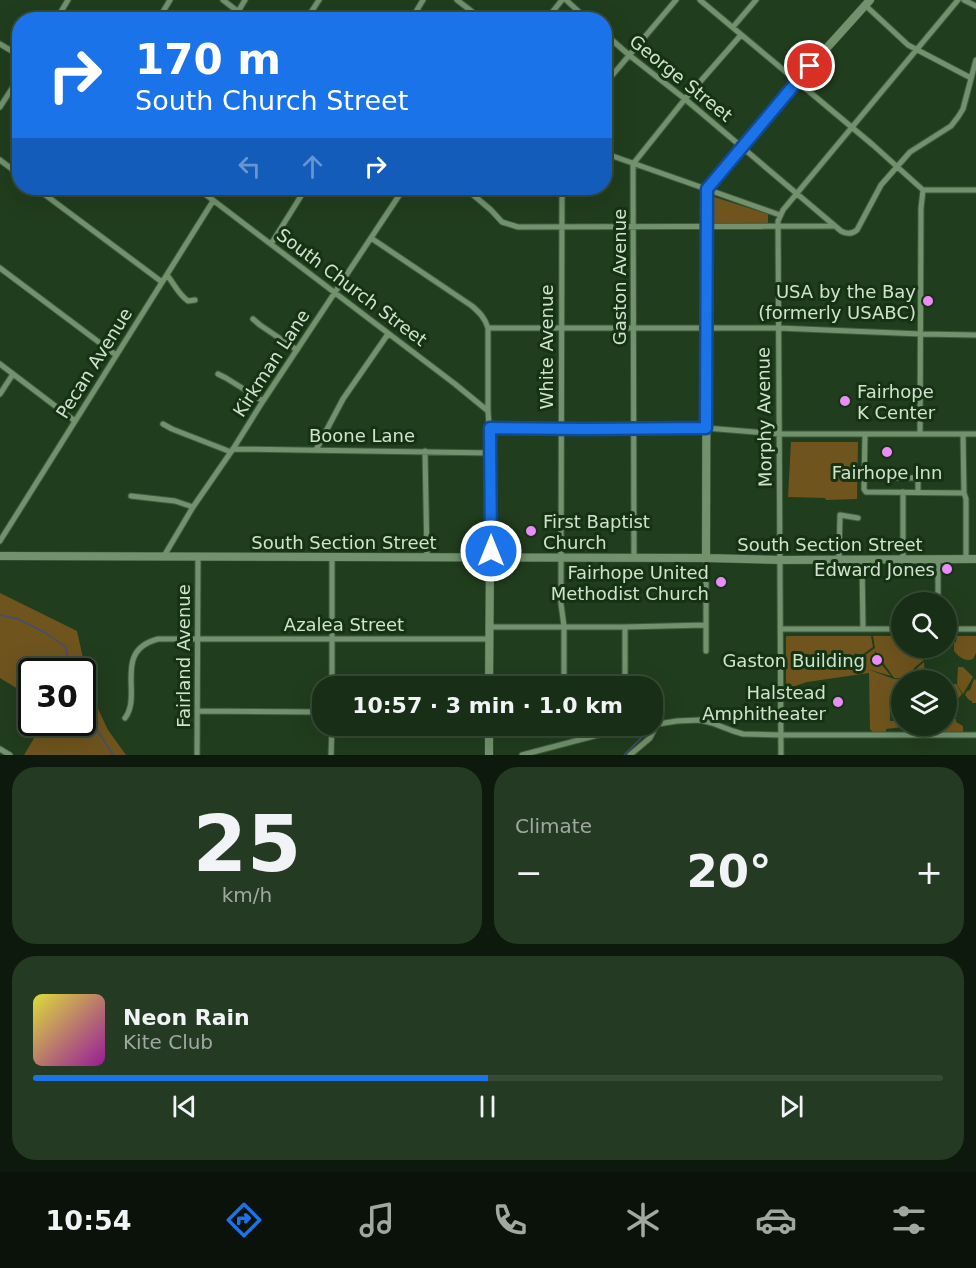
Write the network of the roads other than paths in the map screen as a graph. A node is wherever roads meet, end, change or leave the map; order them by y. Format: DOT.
graph roads {
  1 [pos="223,0"];
  2 [pos="245,0"];
  3 [pos="457,0"];
  4 [pos="564,0"];
  5 [pos="676,0"];
  6 [pos="700,0"];
  7 [pos="756,0"];
  8 [pos="958,0"];
  9 [pos="964,0"];
  10 [pos="868,3"];
  11 [pos="976,6"];
  12 [pos="238,12"];
  13 [pos="473,12"];
  14 [pos="553,12"];
  15 [pos="578,12"];
  16 [pos="733,27"];
  17 [pos="741,34"];
  18 [pos="612,40"];
  19 [pos="916,50"];
  20 [pos="629,55"];
  21 [pos="976,60"];
  22 [pos="612,75"];
  23 [pos="971,78"];
  24 [pos="797,81"];
  25 [pos="12,88"];
  26 [pos="685,99"];
  27 [pos="0,106"];
  28 [pos="852,128"];
  29 [pos="741,147"];
  30 [pos="612,156"];
  31 [pos="633,164"];
  32 [pos="898,166"];
  33 [pos="707,189"];
  34 [pos="923,190"];
  35 [pos="976,190"];
  36 [pos="796,194"];
  37 [pos="45,195"];
  38 [pos="207,195"];
  39 [pos="302,195"];
  40 [pos="399,195"];
  41 [pos="473,195"];
  42 [pos="562,195"];
  43 [pos="213,201"];
  44 [pos="780,215"];
  45 [pos="562,226"];
  46 [pos="633,226"];
  47 [pos="706,226"];
  48 [pos="777,226"];
  49 [pos="834,226"];
  50 [pos="371,238"];
  51 [pos="271,244"];
  52 [pos="0,268"];
  53 [pos="167,275"];
  54 [pos="162,282"];
  55 [pos="334,293"];
  56 [pos="195,300"];
  57 [pos="253,319"];
  58 [pos="634,327"];
  59 [pos="707,327"];
  60 [pos="488,328"];
  61 [pos="562,328"];
  62 [pos="778,328"];
  63 [pos="388,334"];
  64 [pos="921,334"];
  65 [pos="976,335"];
  66 [pos="297,350"];
  67 [pos="116,355"];
  68 [pos="0,364"];
  69 [pos="13,374"];
  70 [pos="218,374"];
  71 [pos="0,394"];
  72 [pos="263,400"];
  73 [pos="488,411"];
  74 [pos="75,421"];
  75 [pos="163,424"];
  76 [pos="490,428"];
  77 [pos="706,428"];
  78 [pos="561,429"];
  79 [pos="634,429"];
  80 [pos="780,434"];
  81 [pos="864,434"];
  82 [pos="920,434"];
  83 [pos="963,434"];
  84 [pos="976,434"];
  85 [pos="316,450"];
  86 [pos="232,451"];
  87 [pos="426,451"];
  88 [pos="491,453"];
  89 [pos="864,477"];
  90 [pos="903,492"];
  91 [pos="918,493"];
  92 [pos="964,493"];
  93 [pos="131,496"];
  94 [pos="193,507"];
  95 [pos="858,518"];
  96 [pos="0,541"];
  97 [pos="0,556"];
  98 [pos="164,556"];
  99 [pos="198,557"];
  100 [pos="427,557"];
  101 [pos="332,558"];
  102 [pos="490,558"];
  103 [pos="561,558"];
  104 [pos="634,558"];
  105 [pos="706,558"];
  106 [pos="780,560"];
  107 [pos="839,560"];
  108 [pos="862,560"];
  109 [pos="903,560"];
  110 [pos="938,560"];
  111 [pos="966,560"];
  112 [pos="976,560"];
  113 [pos="938,592"];
  114 [pos="706,625"];
  115 [pos="564,626"];
  116 [pos="489,627"];
  117 [pos="625,627"];
  118 [pos="781,629"];
  119 [pos="863,629"];
  120 [pos="891,629"];
  121 [pos="957,629"];
  122 [pos="976,629"];
  123 [pos="198,639"];
  124 [pos="489,639"];
  125 [pos="332,640"];
  126 [pos="706,651"];
  127 [pos="332,676"];
  128 [pos="489,676"];
  129 [pos="564,676"];
  130 [pos="626,676"];
  131 [pos="197,711"];
  132 [pos="312,712"];
  133 [pos="125,718"];
  134 [pos="663,723"];
  135 [pos="781,735"];
  136 [pos="976,735"];
  137 [pos="332,736"];
  138 [pos="489,736"];
  139 [pos="594,736"];
  140 [pos="651,736"];
  141 [pos="0,749"];
  142 [pos="10,755"];
  143 [pos="197,755"];
  144 [pos="331,755"];
  145 [pos="489,755"];
  146 [pos="522,755"];
  147 [pos="630,755"];
  148 [pos="781,755"];
  1 -- 12 [label="street"];
  2 -- 12 [label="street"];
  3 -- 13 [label="street"];
  4 -- 14 [label="street"];
  4 -- 15 [label="street"];
  5 -- 20 [label="street"];
  6 -- 16 [label="street"];
  7 -- 16 [label="street"];
  8 -- 19 [label="street, Morphy Avenue"];
  9 -- 11 [label="street"];
  10 -- 19 [label="street"];
  10 -- 24 [label="street"];
  16 -- 17 [label="street"];
  17 -- 24 [label="street"];
  17 -- 26 [label="street"];
  18 -- 20 [label="street, George Street"];
  19 -- 23 [label="street"];
  19 -- 28 [label="street, Morphy Avenue"];
  20 -- 22 [label="street"];
  20 -- 26 [label="street, George Street"];
  21 -- 23 [label="street"];
  23 -- 32 [label="street"];
  24 -- 28 [label="street"];
  24 -- 29 [label="street"];
  25 -- 27 [label="street"];
  26 -- 29 [label="street, George Street"];
  26 -- 31 [label="street"];
  28 -- 32 [label="street"];
  28 -- 36 [label="street, Morphy Avenue"];
  29 -- 33 [label="street"];
  29 -- 36 [label="street, George Street"];
  30 -- 31 [label="street"];
  31 -- 33 [label="street"];
  31 -- 46 [label="street, Gaston Avenue"];
  32 -- 34 [label="street"];
  32 -- 49 [label="street, George Street"];
  33 -- 44 [label="street"];
  33 -- 47 [label="street"];
  34 -- 35 [label="street"];
  34 -- 64 [label="street"];
  36 -- 44 [label="street, Morphy Avenue"];
  36 -- 49 [label="street, George Street"];
  37 -- 54 [label="street"];
  38 -- 43 [label="street, South Church Street"];
  39 -- 51 [label="street"];
  40 -- 50 [label="street, Kirkman Lane"];
  41 -- 45 [label="street"];
  42 -- 45 [label="street, White Avenue"];
  43 -- 51 [label="street, South Church Street"];
  43 -- 53 [label="street, Pecan Avenue"];
  44 -- 48 [label="street, Morphy Avenue"];
  45 -- 46 [label="street"];
  45 -- 61 [label="street, White Avenue"];
  46 -- 47 [label="street"];
  46 -- 58 [label="street, Gaston Avenue"];
  47 -- 48 [label="street"];
  47 -- 59 [label="street"];
  48 -- 49 [label="street"];
  48 -- 62 [label="street, Morphy Avenue"];
  50 -- 55 [label="street, Kirkman Lane"];
  50 -- 60 [label="street"];
  51 -- 55 [label="street, South Church Street"];
  52 -- 67 [label="street"];
  53 -- 54 [label="street, Pecan Avenue"];
  53 -- 56 [label="street"];
  54 -- 67 [label="street, Pecan Avenue"];
  55 -- 63 [label="street, South Church Street"];
  55 -- 66 [label="street, Kirkman Lane"];
  57 -- 66 [label="street"];
  58 -- 59 [label="street"];
  58 -- 61 [label="street"];
  58 -- 79 [label="street, Gaston Avenue"];
  59 -- 62 [label="street"];
  59 -- 77 [label="street"];
  60 -- 61 [label="street"];
  60 -- 73 [label="street"];
  61 -- 78 [label="street, White Avenue"];
  62 -- 64 [label="street"];
  62 -- 80 [label="street, Morphy Avenue"];
  63 -- 73 [label="street, South Church Street"];
  63 -- 85 [label="street"];
  64 -- 65 [label="street"];
  64 -- 82 [label="street"];
  66 -- 72 [label="street, Kirkman Lane"];
  67 -- 74 [label="street, Pecan Avenue"];
  68 -- 69 [label="street"];
  69 -- 71 [label="street"];
  69 -- 74 [label="street"];
  70 -- 72 [label="street"];
  72 -- 86 [label="street, Kirkman Lane"];
  73 -- 76 [label="street"];
  74 -- 96 [label="street, Pecan Avenue"];
  75 -- 86 [label="street, Boone Lane"];
  76 -- 78 [label="street"];
  76 -- 88 [label="street"];
  77 -- 79 [label="street"];
  77 -- 80 [label="street"];
  77 -- 105 [label="street"];
  78 -- 79 [label="street"];
  78 -- 103 [label="street, White Avenue"];
  79 -- 104 [label="street, Gaston Avenue"];
  80 -- 81 [label="street"];
  80 -- 106 [label="street, Morphy Avenue"];
  81 -- 82 [label="street"];
  81 -- 89 [label="street"];
  82 -- 83 [label="street"];
  83 -- 84 [label="street"];
  83 -- 92 [label="street"];
  85 -- 86 [label="street, Boone Lane"];
  85 -- 87 [label="street, Boone Lane"];
  86 -- 94 [label="street, Kirkman Lane"];
  87 -- 88 [label="street, Boone Lane"];
  87 -- 100 [label="street"];
  88 -- 102 [label="street"];
  89 -- 90 [label="street"];
  89 -- 91 [label="street"];
  90 -- 91 [label="street"];
  90 -- 109 [label="street"];
  91 -- 92 [label="street"];
  92 -- 111 [label="street"];
  93 -- 94 [label="street"];
  94 -- 98 [label="street, Kirkman Lane"];
  95 -- 107 [label="street"];
  97 -- 98 [label="street, South Section Street"];
  98 -- 99 [label="street, South Section Street"];
  99 -- 101 [label="street, South Section Street"];
  99 -- 123 [label="street, Fairland Avenue"];
  100 -- 101 [label="street, South Section Street"];
  100 -- 102 [label="street, South Section Street"];
  101 -- 125 [label="street"];
  102 -- 103 [label="street, South Section Street"];
  102 -- 116 [label="street"];
  103 -- 104 [label="street, South Section Street"];
  103 -- 115 [label="street, White Avenue"];
  104 -- 105 [label="street, South Section Street"];
  105 -- 106 [label="street, South Section Street"];
  105 -- 114 [label="street"];
  106 -- 107 [label="street, South Section Street"];
  106 -- 118 [label="street, Morphy Avenue"];
  107 -- 108 [label="street, South Section Street"];
  108 -- 109 [label="street, South Section Street"];
  108 -- 119 [label="street"];
  109 -- 110 [label="street, South Section Street"];
  110 -- 111 [label="street, South Section Street"];
  110 -- 113 [label="street"];
  111 -- 112 [label="street, South Section Street"];
  114 -- 117 [label="street"];
  114 -- 126 [label="street"];
  115 -- 116 [label="street"];
  115 -- 117 [label="street"];
  115 -- 129 [label="street, White Avenue"];
  116 -- 124 [label="street"];
  117 -- 130 [label="street"];
  118 -- 119 [label="street"];
  118 -- 135 [label="street, Morphy Avenue"];
  119 -- 120 [label="street"];
  121 -- 122 [label="street"];
  123 -- 125 [label="street, Azalea Street"];
  123 -- 131 [label="street, Fairland Avenue"];
  123 -- 133 [label="street, Azalea Street"];
  124 -- 125 [label="street, Azalea Street"];
  124 -- 128 [label="street"];
  125 -- 127 [label="street"];
  131 -- 132 [label="street"];
  131 -- 143 [label="street, Fairland Avenue"];
  134 -- 135 [label="street"];
  135 -- 136 [label="street"];
  135 -- 148 [label="street, Morphy Avenue"];
  137 -- 144 [label="street"];
  138 -- 145 [label="street"];
  139 -- 146 [label="street"];
  140 -- 147 [label="street"];
  141 -- 142 [label="street"];
}
